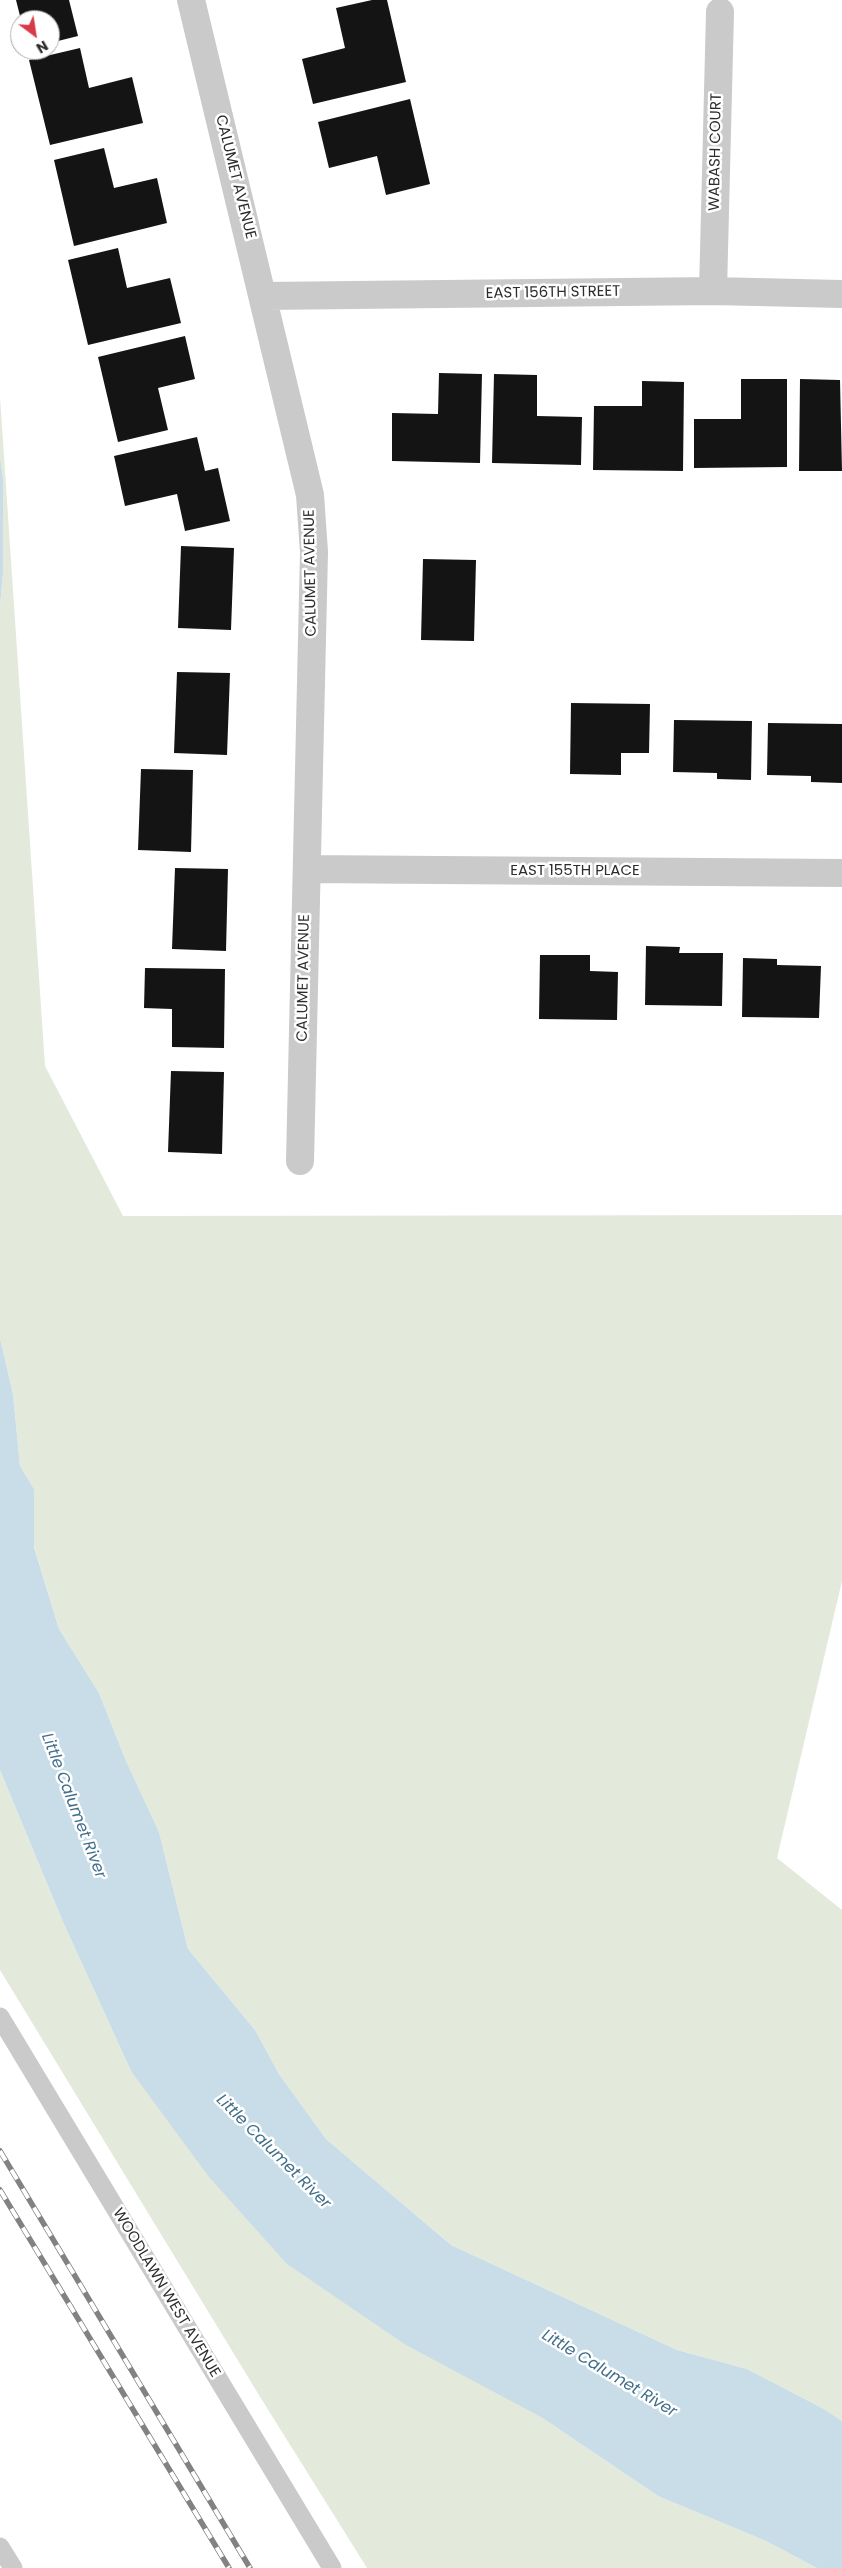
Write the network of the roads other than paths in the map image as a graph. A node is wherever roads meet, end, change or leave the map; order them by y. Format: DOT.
graph roads {
  1 [pos="191,0"];
  2 [pos="720,12"];
  3 [pos="713,291"];
  4 [pos="842,294"];
  5 [pos="264,296"];
  6 [pos="307,870"];
  7 [pos="842,873"];
  8 [pos="300,1160"];
  9 [pos="0,2017"];
  10 [pos="0,2547"];
  11 [pos="12,2568"];
  12 [pos="332,2568"];
  1 -- 5 [label="street, CALUMET AVENUE"];
  2 -- 3 [label="street, WABASH COURT"];
  3 -- 4 [label="street, EAST 156TH STREET"];
  3 -- 5 [label="street, EAST 156TH STREET"];
  5 -- 6 [label="street, CALUMET AVENUE"];
  6 -- 7 [label="street, EAST 155TH PLACE"];
  6 -- 8 [label="street, CALUMET AVENUE"];
  9 -- 12 [label="lane, WOODLAWN WEST AVENUE"];
  10 -- 11 [label="lane"];
}
